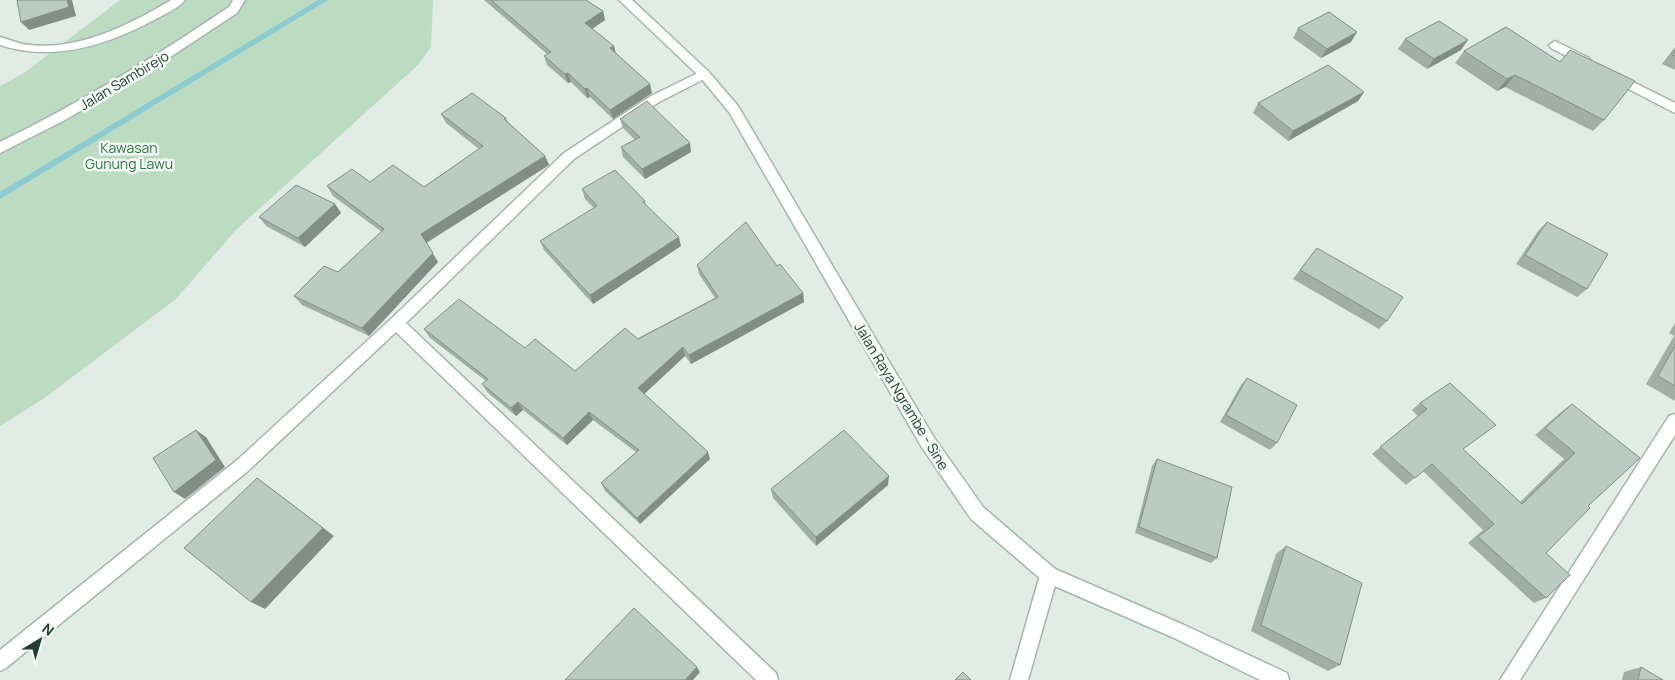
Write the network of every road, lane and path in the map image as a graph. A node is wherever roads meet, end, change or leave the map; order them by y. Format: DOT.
graph roads {
  1 [pos="179,0"];
  2 [pos="239,0"];
  3 [pos="625,0"];
  4 [pos="0,41"];
  5 [pos="1555,45"];
  6 [pos="704,74"];
  7 [pos="1675,109"];
  8 [pos="0,148"];
  9 [pos="396,323"];
  10 [pos="1675,422"];
  11 [pos="1049,575"];
  12 [pos="0,662"];
  13 [pos="770,680"];
  14 [pos="1020,680"];
  15 [pos="1280,680"];
  16 [pos="1509,680"];
  1 -- 4 [label="street"];
  2 -- 8 [label="street, Jalan Sambirejo"];
  3 -- 6 [label="street, Jalan Raya Ngrambe - Sine"];
  5 -- 7 [label="street"];
  6 -- 9 [label="street"];
  6 -- 11 [label="street, Jalan Raya Ngrambe - Sine"];
  9 -- 12 [label="street"];
  9 -- 13 [label="street"];
  10 -- 16 [label="street"];
  11 -- 14 [label="street"];
  11 -- 15 [label="street, Jalan Raya Ngrambe - Sine"];
}
